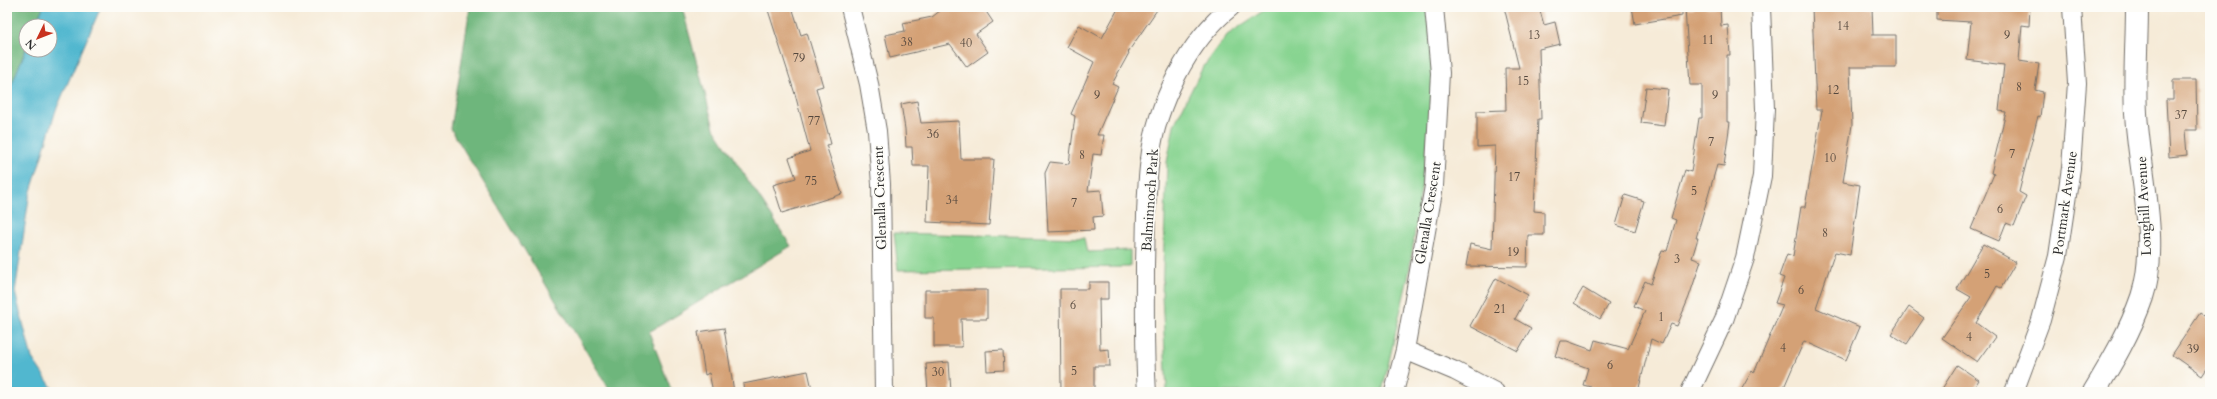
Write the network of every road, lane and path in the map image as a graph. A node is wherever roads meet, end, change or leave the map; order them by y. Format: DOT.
graph roads {
  1 [pos="850,7"];
  2 [pos="1230,7"];
  3 [pos="1434,7"];
  4 [pos="1761,7"];
  5 [pos="2072,7"];
  6 [pos="2137,7"];
  7 [pos="1405,350"];
  8 [pos="884,392"];
  9 [pos="1147,392"];
  10 [pos="1394,392"];
  11 [pos="1495,392"];
  12 [pos="1690,392"];
  13 [pos="2014,392"];
  14 [pos="2094,392"];
  1 -- 8 [label="street, Glenalla Crescent"];
  2 -- 9 [label="street, Balminnoch Park"];
  3 -- 7 [label="street, Glenalla Crescent"];
  4 -- 12 [label="street"];
  5 -- 13 [label="street, Portmark Avenue"];
  6 -- 14 [label="street, Longhill Avenue"];
  7 -- 10 [label="street, Glenalla Crescent"];
  7 -- 11 [label="street"];
}
